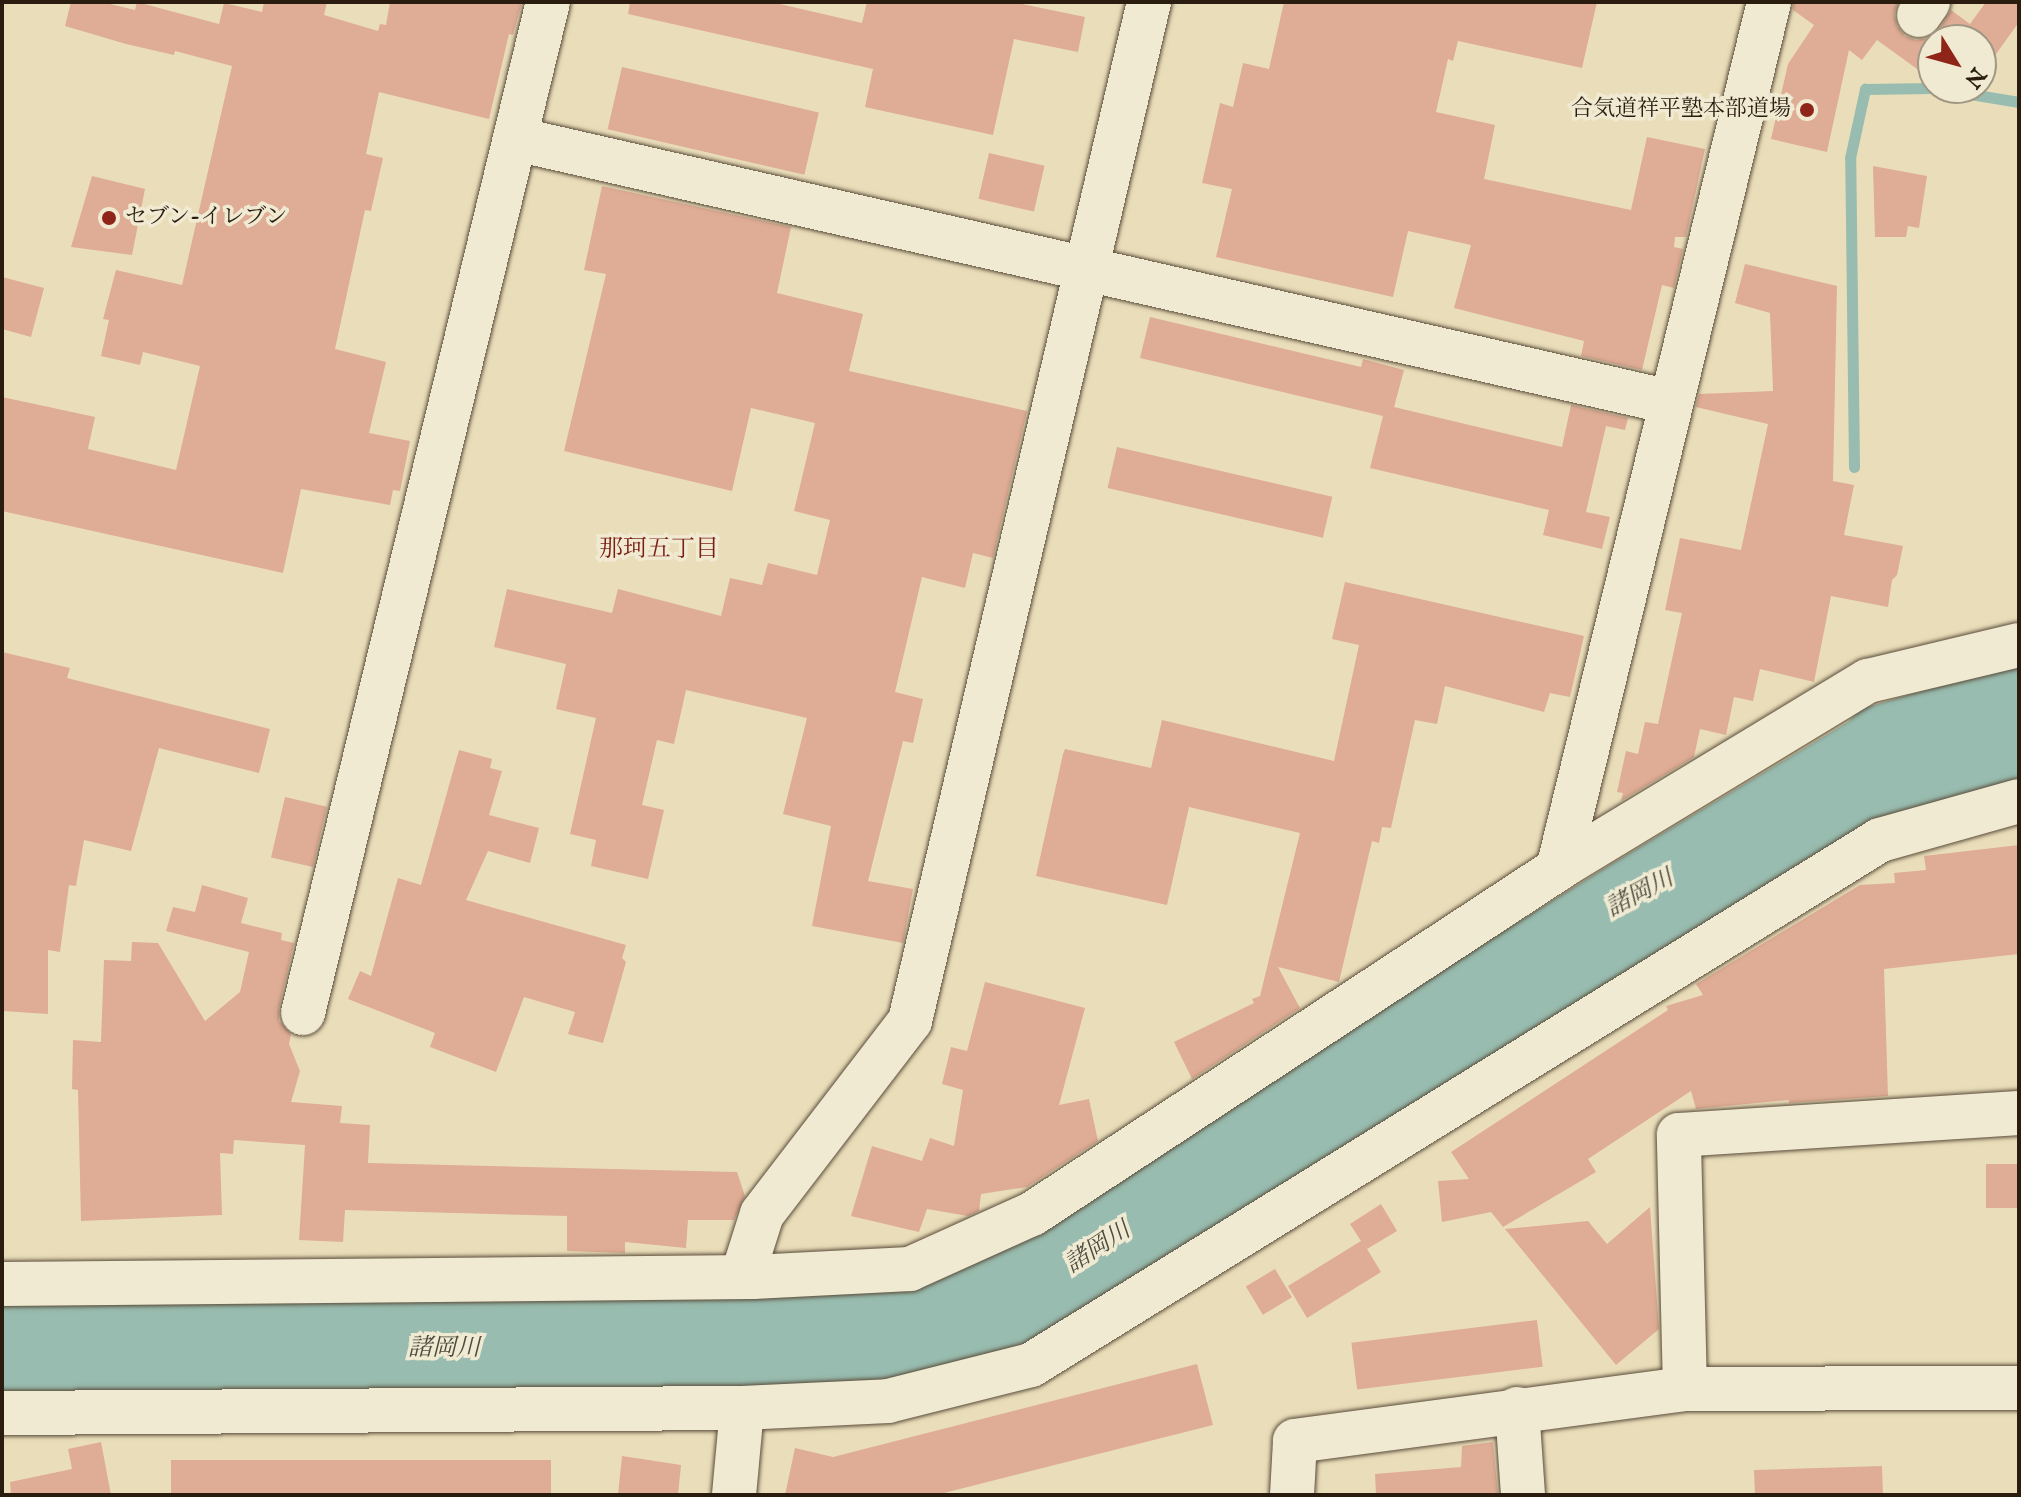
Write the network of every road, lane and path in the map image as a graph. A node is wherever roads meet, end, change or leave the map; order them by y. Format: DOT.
graph roads {
  1 [pos="548,2"];
  2 [pos="1149,2"];
  3 [pos="1769,2"];
  4 [pos="516,139"];
  5 [pos="1083,269"];
  6 [pos="1670,402"];
  7 [pos="2019,645"];
  8 [pos="2019,801"];
  9 [pos="1558,869"];
  10 [pos="303,1013"];
  11 [pos="2019,1113"];
  12 [pos="742,1277"];
  13 [pos="2,1284"];
  14 [pos="2019,1388"];
  15 [pos="1685,1389"];
  16 [pos="742,1408"];
  17 [pos="1517,1409"];
  18 [pos="2,1413"];
  19 [pos="734,1495"];
  20 [pos="1292,1495"];
  21 [pos="1523,1495"];
  1 -- 4 [label="street"];
  2 -- 5 [label="street"];
  3 -- 6 [label="street"];
  4 -- 5 [label="street"];
  4 -- 10 [label="street"];
  5 -- 6 [label="street"];
  5 -- 12 [label="street"];
  6 -- 9 [label="street"];
  7 -- 9 [label="street"];
  8 -- 16 [label="street"];
  9 -- 12 [label="street"];
  11 -- 15 [label="street"];
  12 -- 13 [label="street"];
  14 -- 15 [label="street"];
  15 -- 17 [label="street"];
  16 -- 18 [label="street"];
  16 -- 19 [label="street"];
  17 -- 20 [label="street"];
  17 -- 21 [label="street"];
}
